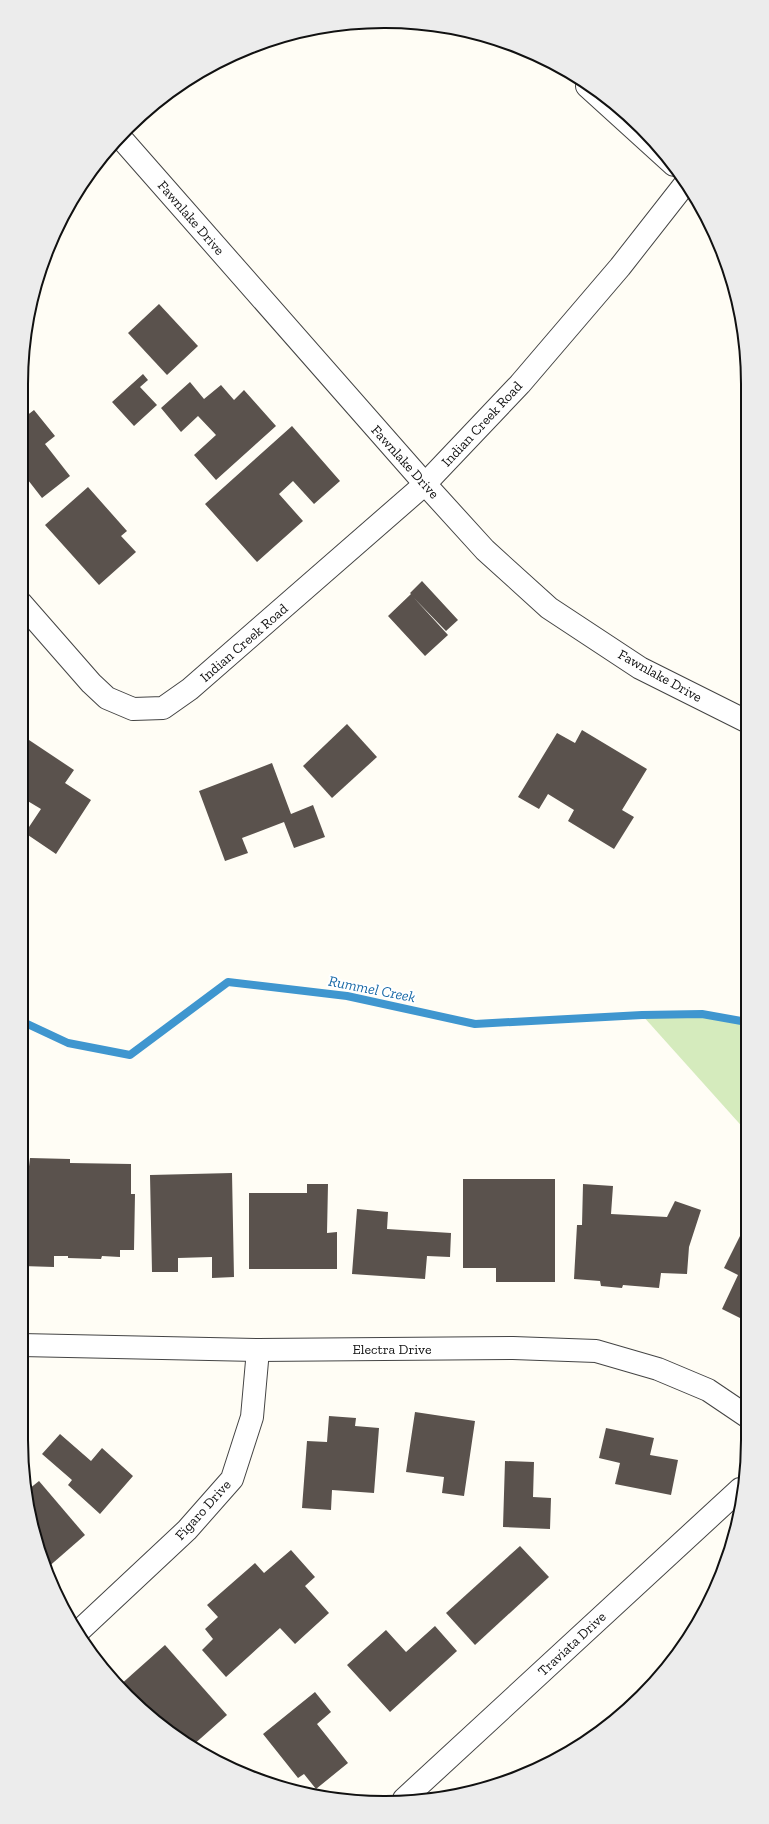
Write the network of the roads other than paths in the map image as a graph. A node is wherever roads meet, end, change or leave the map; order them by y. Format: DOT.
graph roads {
  1 [pos="124,141"];
  2 [pos="682,188"];
  3 [pos="425,484"];
  4 [pos="28,611"];
  5 [pos="741,718"];
  6 [pos="28,1345"];
  7 [pos="258,1350"];
  8 [pos="741,1412"];
  9 [pos="737,1492"];
  10 [pos="82,1628"];
  11 [pos="408,1795"];
  1 -- 3 [label="street, Fawnlake Drive"];
  2 -- 3 [label="street, Indian Creek Road"];
  3 -- 4 [label="street, Indian Creek Road"];
  3 -- 5 [label="street, Fawnlake Drive"];
  6 -- 7 [label="street, Electra Drive"];
  7 -- 8 [label="street, Electra Drive"];
  7 -- 10 [label="street, Figaro Drive"];
  9 -- 11 [label="street, Traviata Drive"];
}
